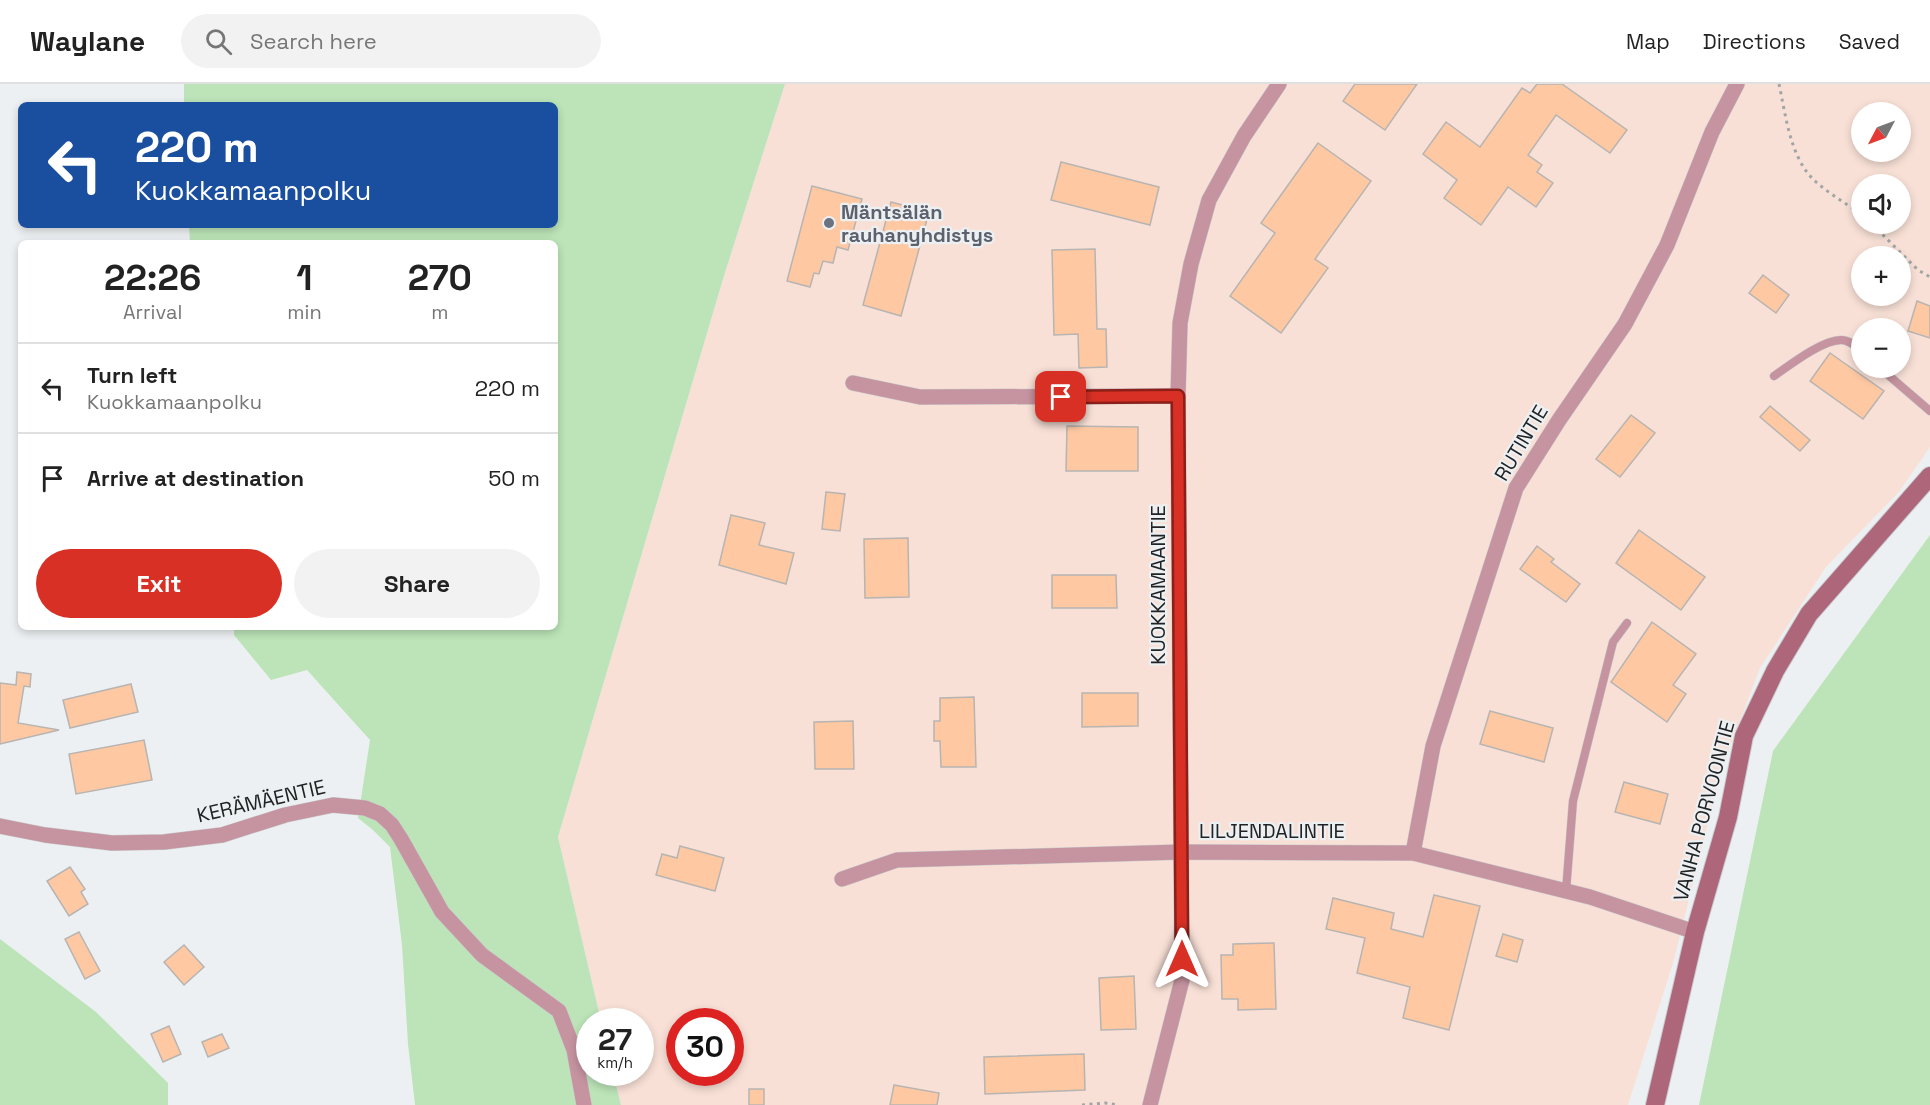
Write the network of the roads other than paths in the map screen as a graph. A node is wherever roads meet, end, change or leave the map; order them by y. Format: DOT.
graph roads {
  1 [pos="1279,84"];
  2 [pos="1737,84"];
  3 [pos="1851,344"];
  4 [pos="1774,375"];
  5 [pos="1892,378"];
  6 [pos="854,382"];
  7 [pos="1178,396"];
  8 [pos="1930,411"];
  9 [pos="1930,476"];
  10 [pos="1627,623"];
  11 [pos="0,826"];
  12 [pos="1181,852"];
  13 [pos="1413,853"];
  14 [pos="842,879"];
  15 [pos="1566,891"];
  16 [pos="1695,932"];
  17 [pos="584,1105"];
  18 [pos="1150,1105"];
  19 [pos="1655,1105"];
  1 -- 7 [label="street, KUOKKAMAANTIE"];
  2 -- 13 [label="street, RUTINTIE"];
  3 -- 4 [label="lane"];
  5 -- 8 [label="lane"];
  6 -- 7 [label="street"];
  7 -- 12 [label="street, KUOKKAMAANTIE"];
  9 -- 16 [label="main road, VANHA PORVOONTIE"];
  10 -- 15 [label="lane"];
  11 -- 17 [label="street, KERÄMÄENTIE"];
  12 -- 13 [label="street, LILJENDALINTIE"];
  12 -- 14 [label="street, LILJENDALINTIE"];
  12 -- 18 [label="street, KUOKKAMAANTIE"];
  13 -- 15 [label="street, LILJENDALINTIE"];
  15 -- 16 [label="street, LILJENDALINTIE"];
  16 -- 19 [label="main road, VANHA PORVOONTIE"];
}
